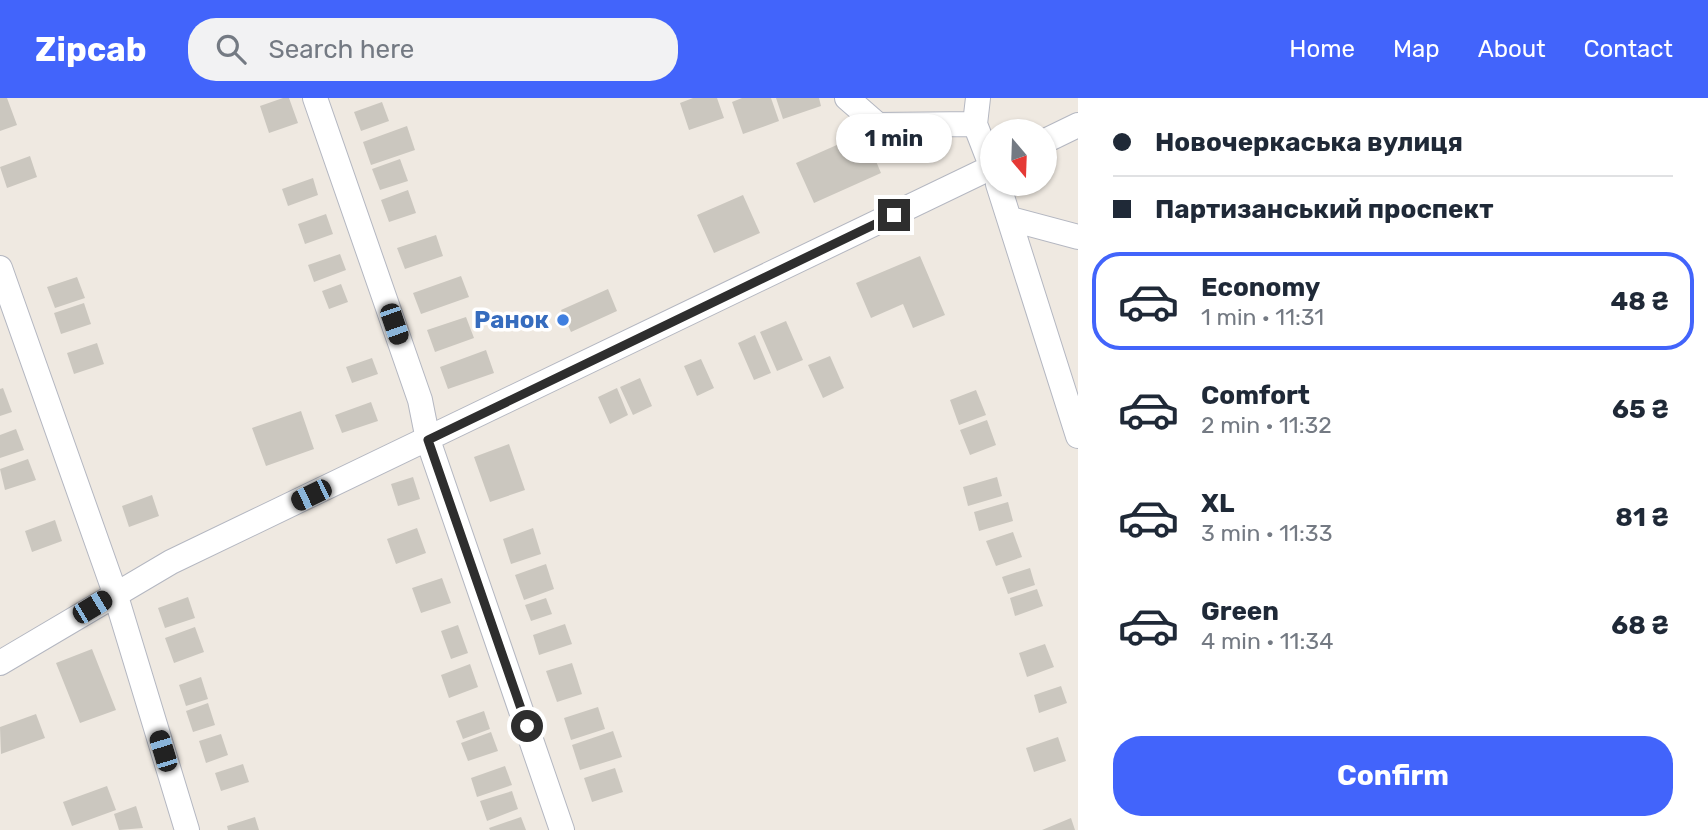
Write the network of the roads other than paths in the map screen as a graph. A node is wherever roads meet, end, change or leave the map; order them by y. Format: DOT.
graph roads {
  1 [pos="315,98"];
  2 [pos="847,98"];
  3 [pos="978,98"];
  4 [pos="975,124"];
  5 [pos="1078,125"];
  6 [pos="1057,135"];
  7 [pos="980,137"];
  8 [pos="980,173"];
  9 [pos="1002,196"];
  10 [pos="1011,219"];
  11 [pos="1078,237"];
  12 [pos="0,268"];
  13 [pos="1078,436"];
  14 [pos="428,440"];
  15 [pos="115,593"];
  16 [pos="0,663"];
  17 [pos="187,830"];
  18 [pos="562,830"];
  1 -- 14 [label="street"];
  2 -- 4 [label="street"];
  3 -- 4 [label="street"];
  4 -- 7 [label="street"];
  5 -- 6 [label="street"];
  8 -- 14 [label="street"];
  9 -- 10 [label="street"];
  10 -- 11 [label="street"];
  10 -- 13 [label="street"];
  12 -- 15 [label="street"];
  14 -- 15 [label="street"];
  14 -- 18 [label="street"];
  15 -- 16 [label="street"];
  15 -- 17 [label="street"];
}
